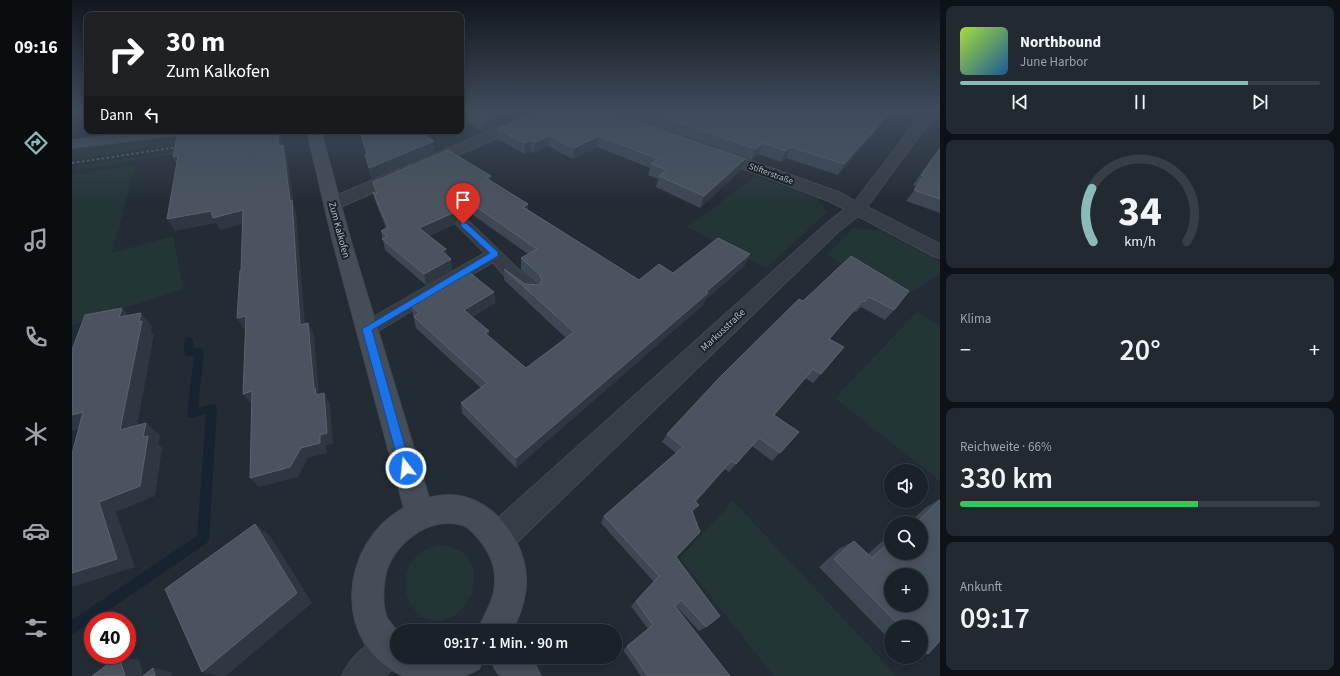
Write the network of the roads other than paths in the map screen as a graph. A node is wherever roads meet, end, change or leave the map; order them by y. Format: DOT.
graph roads {
  1 [pos="92,142"];
  2 [pos="317,142"];
  3 [pos="476,142"];
  4 [pos="908,142"];
  5 [pos="72,144"];
  6 [pos="700,148"];
  7 [pos="332,204"];
  8 [pos="858,208"];
  9 [pos="463,224"];
  10 [pos="940,252"];
  11 [pos="496,254"];
  12 [pos="532,291"];
  13 [pos="367,329"];
  14 [pos="420,514"];
  15 [pos="499,538"];
  16 [pos="498,624"];
  17 [pos="390,646"];
  18 [pos="390,657"];
  19 [pos="420,664"];
  20 [pos="444,664"];
  21 [pos="513,664"];
  22 [pos="360,676"];
  23 [pos="523,676"];
  1 -- 5 [label="street"];
  2 -- 7 [label="street, Zum Kalkofen"];
  3 -- 7 [label="street"];
  4 -- 8 [label="street, Markusstraße"];
  6 -- 8 [label="street, Stifterstraße"];
  7 -- 13 [label="street, Zum Kalkofen"];
  8 -- 10 [label="street, Stifterstraße"];
  8 -- 15 [label="street, Markusstraße"];
  9 -- 11 [label="lane"];
  11 -- 12 [label="lane"];
  11 -- 13 [label="lane"];
  13 -- 14 [label="street, Zum Kalkofen"];
  14 -- 15 [label="street"];
  14 -- 17 [label="street"];
  15 -- 16 [label="street"];
  18 -- 22 [label="street"];
  19 -- 20 [label="street"];
  21 -- 23 [label="street"];
}
